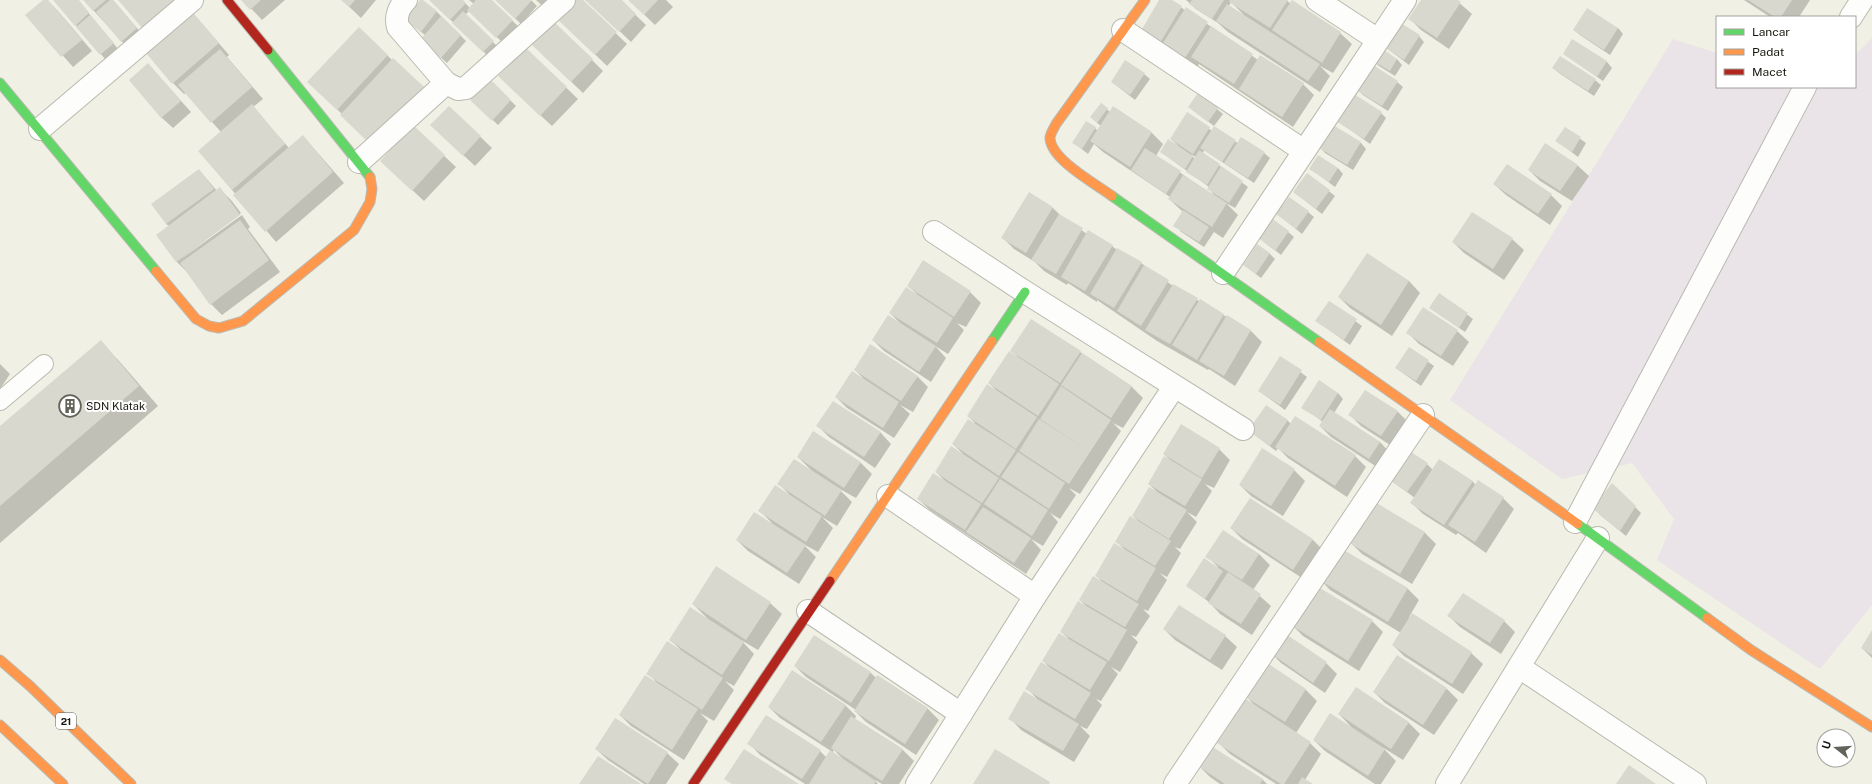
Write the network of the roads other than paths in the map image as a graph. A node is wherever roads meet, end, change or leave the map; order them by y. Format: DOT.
graph roads {
  1 [pos="192,0"];
  2 [pos="227,0"];
  3 [pos="406,0"];
  4 [pos="564,0"];
  5 [pos="1145,0"];
  6 [pos="1317,0"];
  7 [pos="1405,0"];
  8 [pos="1862,0"];
  9 [pos="1852,16"];
  10 [pos="1123,30"];
  11 [pos="1378,40"];
  12 [pos="0,83"];
  13 [pos="446,83"];
  14 [pos="1804,88"];
  15 [pos="40,129"];
  16 [pos="1304,150"];
  17 [pos="359,162"];
  18 [pos="934,232"];
  19 [pos="1223,273"];
  20 [pos="1024,292"];
  21 [pos="44,364"];
  22 [pos="1174,387"];
  23 [pos="0,401"];
  24 [pos="1423,415"];
  25 [pos="1243,429"];
  26 [pos="888,496"];
  27 [pos="1575,522"];
  28 [pos="1598,538"];
  29 [pos="1034,596"];
  30 [pos="808,611"];
  31 [pos="0,660"];
  32 [pos="1520,667"];
  33 [pos="961,714"];
  34 [pos="0,725"];
  35 [pos="1872,727"];
  36 [pos="63,784"];
  37 [pos="131,784"];
  38 [pos="693,784"];
  39 [pos="917,784"];
  40 [pos="1175,784"];
  41 [pos="1447,784"];
  42 [pos="1695,784"];
  1 -- 15 [label="street"];
  2 -- 17 [label="main road"];
  3 -- 13 [label="street"];
  4 -- 13 [label="street"];
  5 -- 10 [label="main road"];
  6 -- 11 [label="street"];
  7 -- 11 [label="street"];
  8 -- 9 [label="street"];
  10 -- 16 [label="street"];
  10 -- 19 [label="main road"];
  11 -- 16 [label="street"];
  12 -- 15 [label="main road"];
  13 -- 17 [label="street"];
  14 -- 27 [label="street"];
  15 -- 17 [label="main road"];
  16 -- 19 [label="street"];
  18 -- 20 [label="street"];
  19 -- 24 [label="main road"];
  20 -- 22 [label="street"];
  20 -- 26 [label="main road"];
  21 -- 23 [label="lane"];
  22 -- 25 [label="street"];
  22 -- 29 [label="street"];
  24 -- 27 [label="main road"];
  24 -- 40 [label="street"];
  26 -- 29 [label="street"];
  26 -- 30 [label="main road"];
  27 -- 28 [label="main road"];
  28 -- 32 [label="street"];
  28 -- 35 [label="main road"];
  29 -- 33 [label="street"];
  30 -- 33 [label="street"];
  30 -- 38 [label="main road"];
  31 -- 37 [label="main road, 21"];
  32 -- 41 [label="street"];
  32 -- 42 [label="street"];
  33 -- 39 [label="street"];
  34 -- 36 [label="main road"];
}
